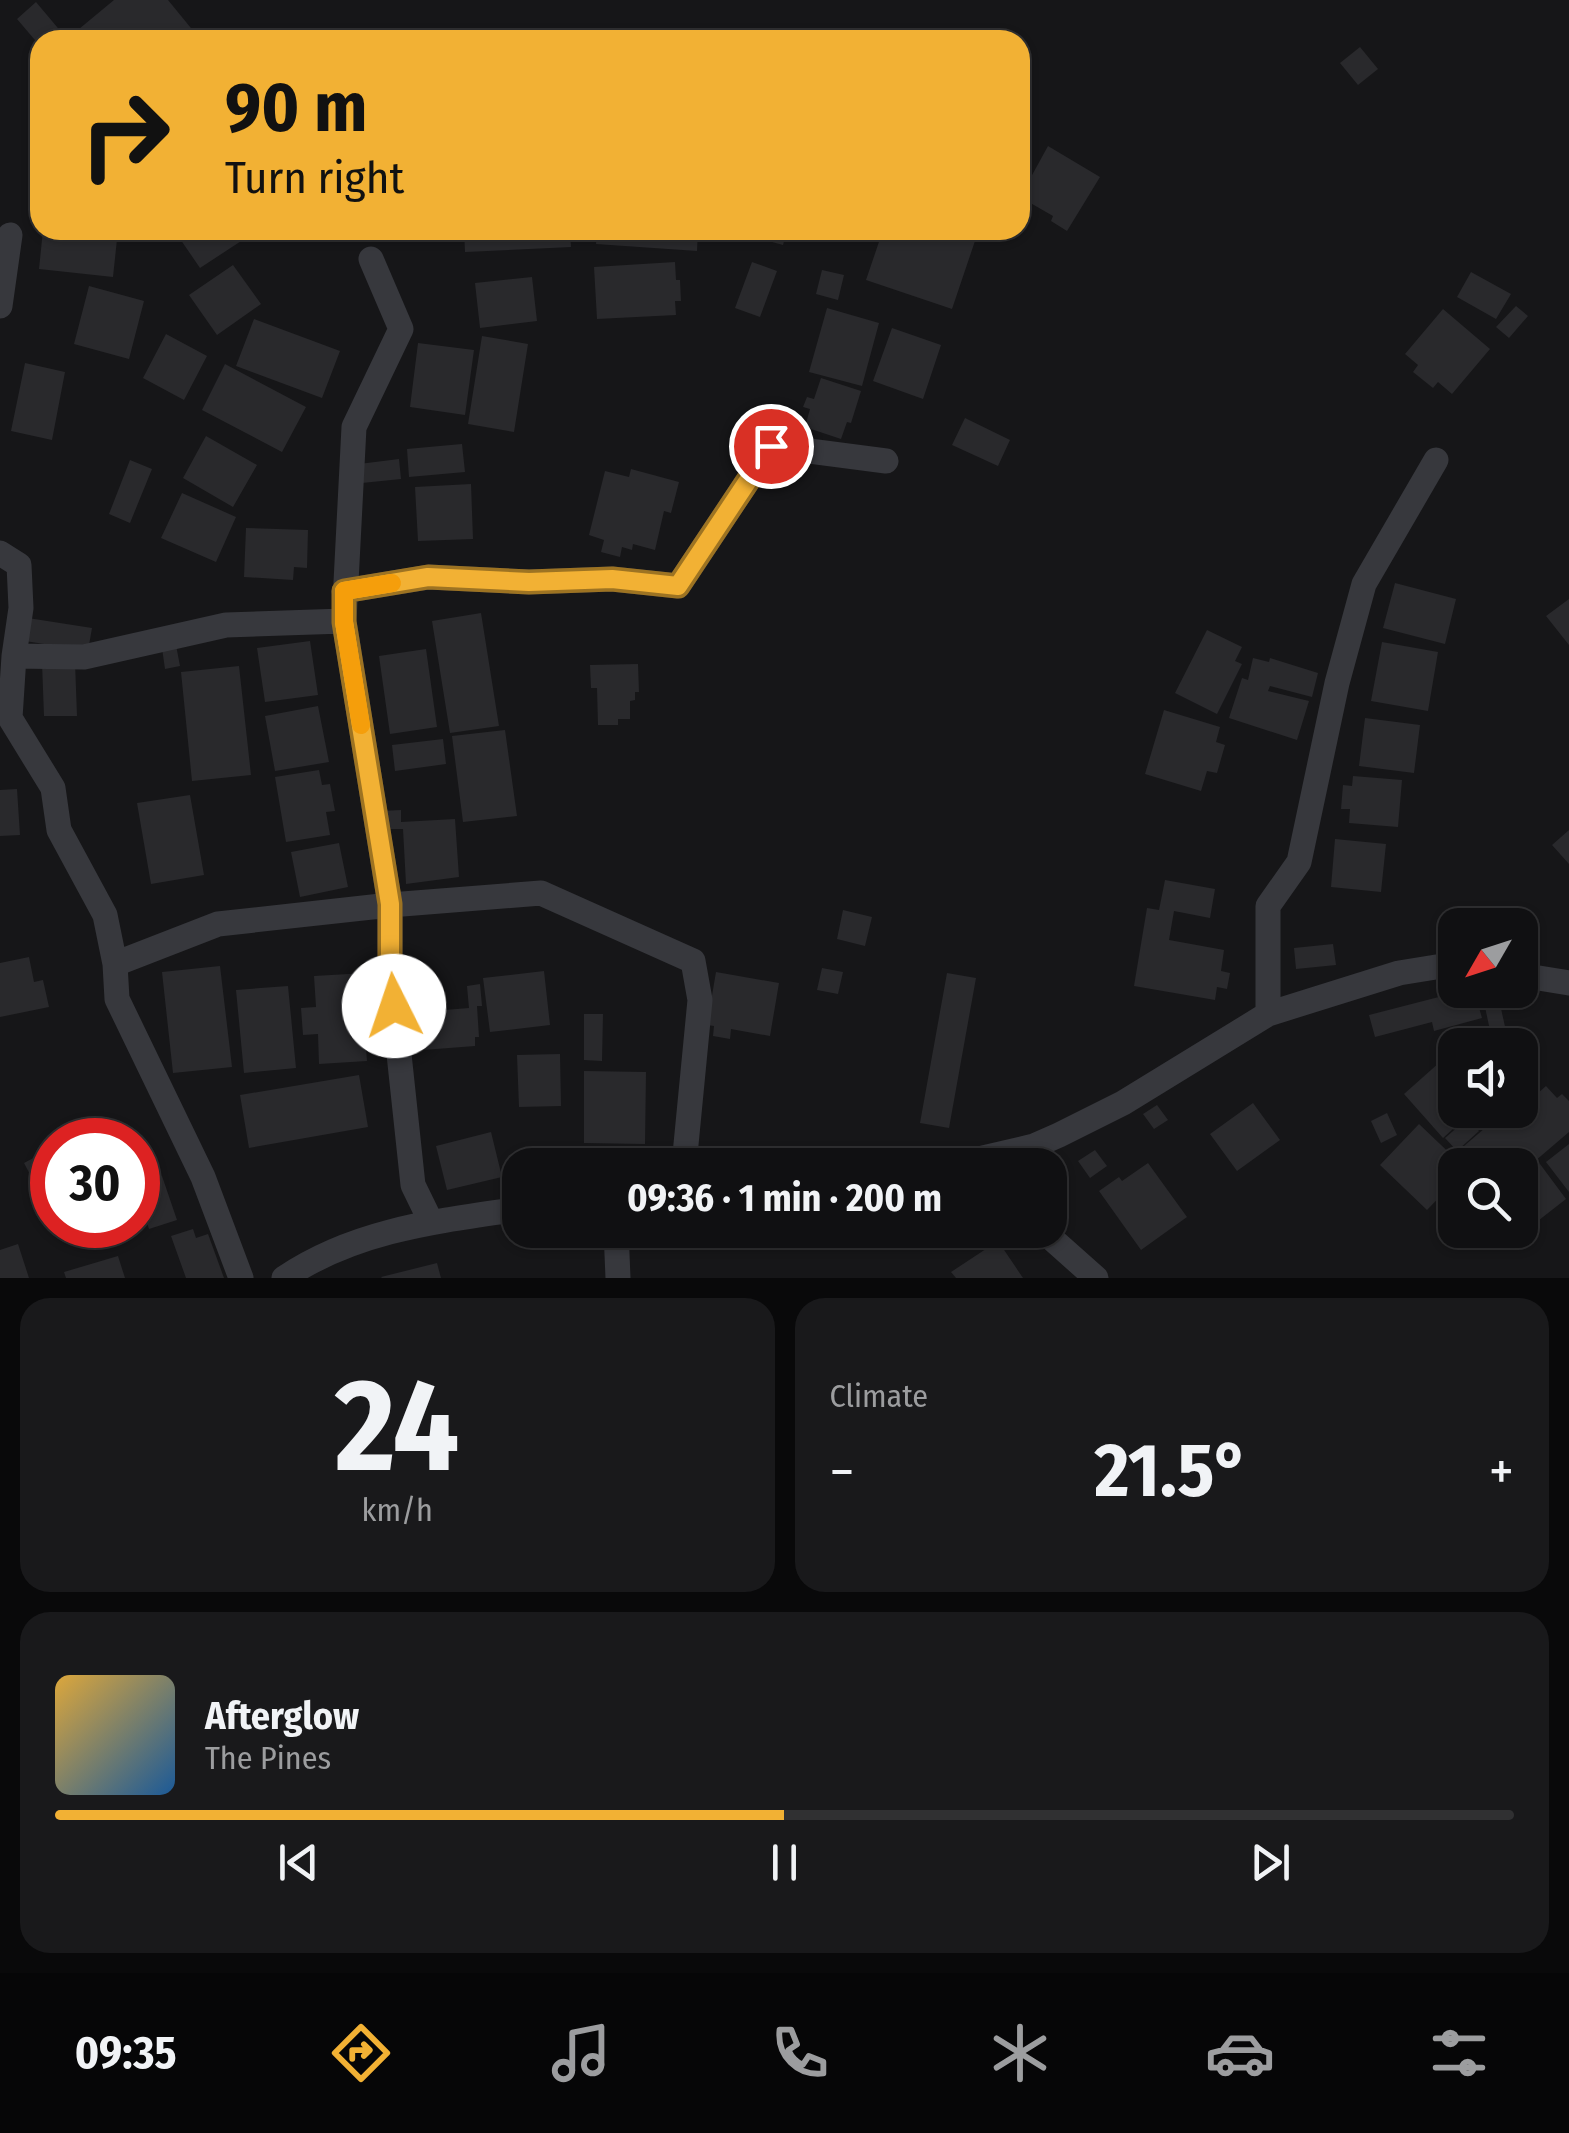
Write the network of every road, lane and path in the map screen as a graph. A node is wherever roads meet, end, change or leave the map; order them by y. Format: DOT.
graph roads {
  1 [pos="10,234"];
  2 [pos="370,259"];
  3 [pos="0,306"];
  4 [pos="1436,460"];
  5 [pos="886,461"];
  6 [pos="0,552"];
  7 [pos="344,591"];
  8 [pos="344,622"];
  9 [pos="14,656"];
  10 [pos="390,904"];
  11 [pos="115,964"];
  12 [pos="1438,966"];
  13 [pos="1538,977"];
  14 [pos="1569,983"];
  15 [pos="1268,1014"];
  16 [pos="686,1148"];
  17 [pos="1028,1148"];
  18 [pos="502,1212"];
  19 [pos="432,1222"];
  20 [pos="617,1248"];
  21 [pos="1062,1248"];
  22 [pos="241,1278"];
  23 [pos="284,1278"];
  24 [pos="618,1278"];
  25 [pos="1096,1278"];
  1 -- 3 [label="street"];
  2 -- 7 [label="street"];
  4 -- 15 [label="street"];
  5 -- 7 [label="street"];
  6 -- 9 [label="street"];
  7 -- 8 [label="street"];
  8 -- 9 [label="street"];
  8 -- 10 [label="street"];
  9 -- 11 [label="street"];
  10 -- 11 [label="street"];
  10 -- 16 [label="street"];
  10 -- 19 [label="street"];
  11 -- 22 [label="street"];
  12 -- 15 [label="street"];
  13 -- 14 [label="street"];
  15 -- 17 [label="street"];
  18 -- 19 [label="street"];
  19 -- 23 [label="street"];
  20 -- 24 [label="street"];
  21 -- 25 [label="street"];
}
